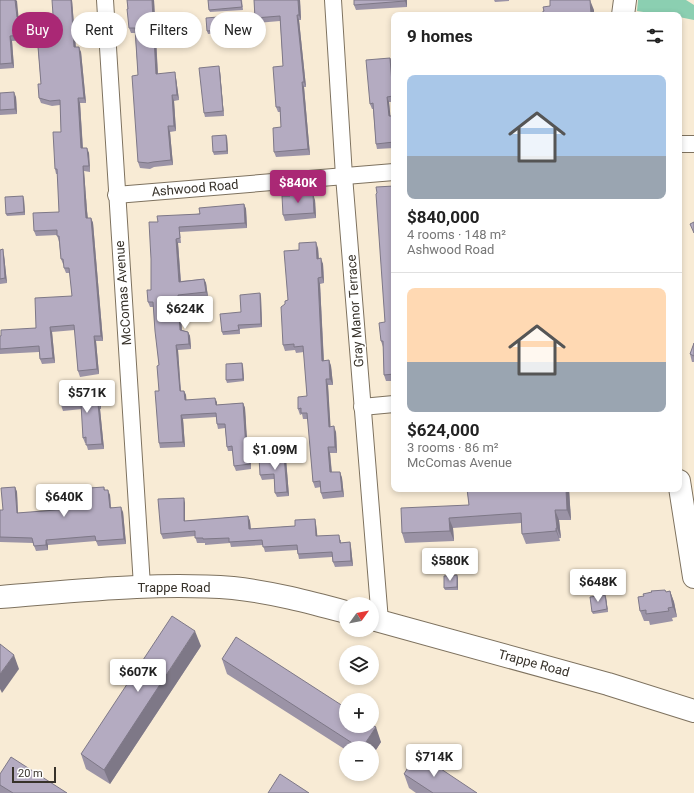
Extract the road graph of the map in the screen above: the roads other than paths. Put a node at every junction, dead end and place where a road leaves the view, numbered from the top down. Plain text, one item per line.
1 (105, 0) edge
2 (333, 0) edge
3 (625, 0) edge
4 (623, 12) edge
5 (682, 144) edge
6 (694, 144) edge
7 (391, 172) edge
8 (344, 176) junction
9 (116, 195) junction
10 (391, 404) edge
11 (362, 407) junction
12 (681, 492) edge
13 (694, 576) edge
14 (142, 586) junction
15 (0, 597) edge
16 (374, 597) edge
17 (339, 610) edge
18 (379, 621) edge
19 (694, 711) edge

1 - 9 street, McComas Avenue
2 - 8 street, Gray Manor Terrace
3 - 4 street
5 - 6 street
7 - 8 street, Ashwood Road
8 - 9 street, Ashwood Road
8 - 11 street, Gray Manor Terrace
9 - 14 street, McComas Avenue
10 - 11 street
11 - 16 street, Gray Manor Terrace
12 - 13 street
14 - 15 street, Trappe Road
14 - 17 street, Trappe Road
18 - 19 street, Trappe Road

